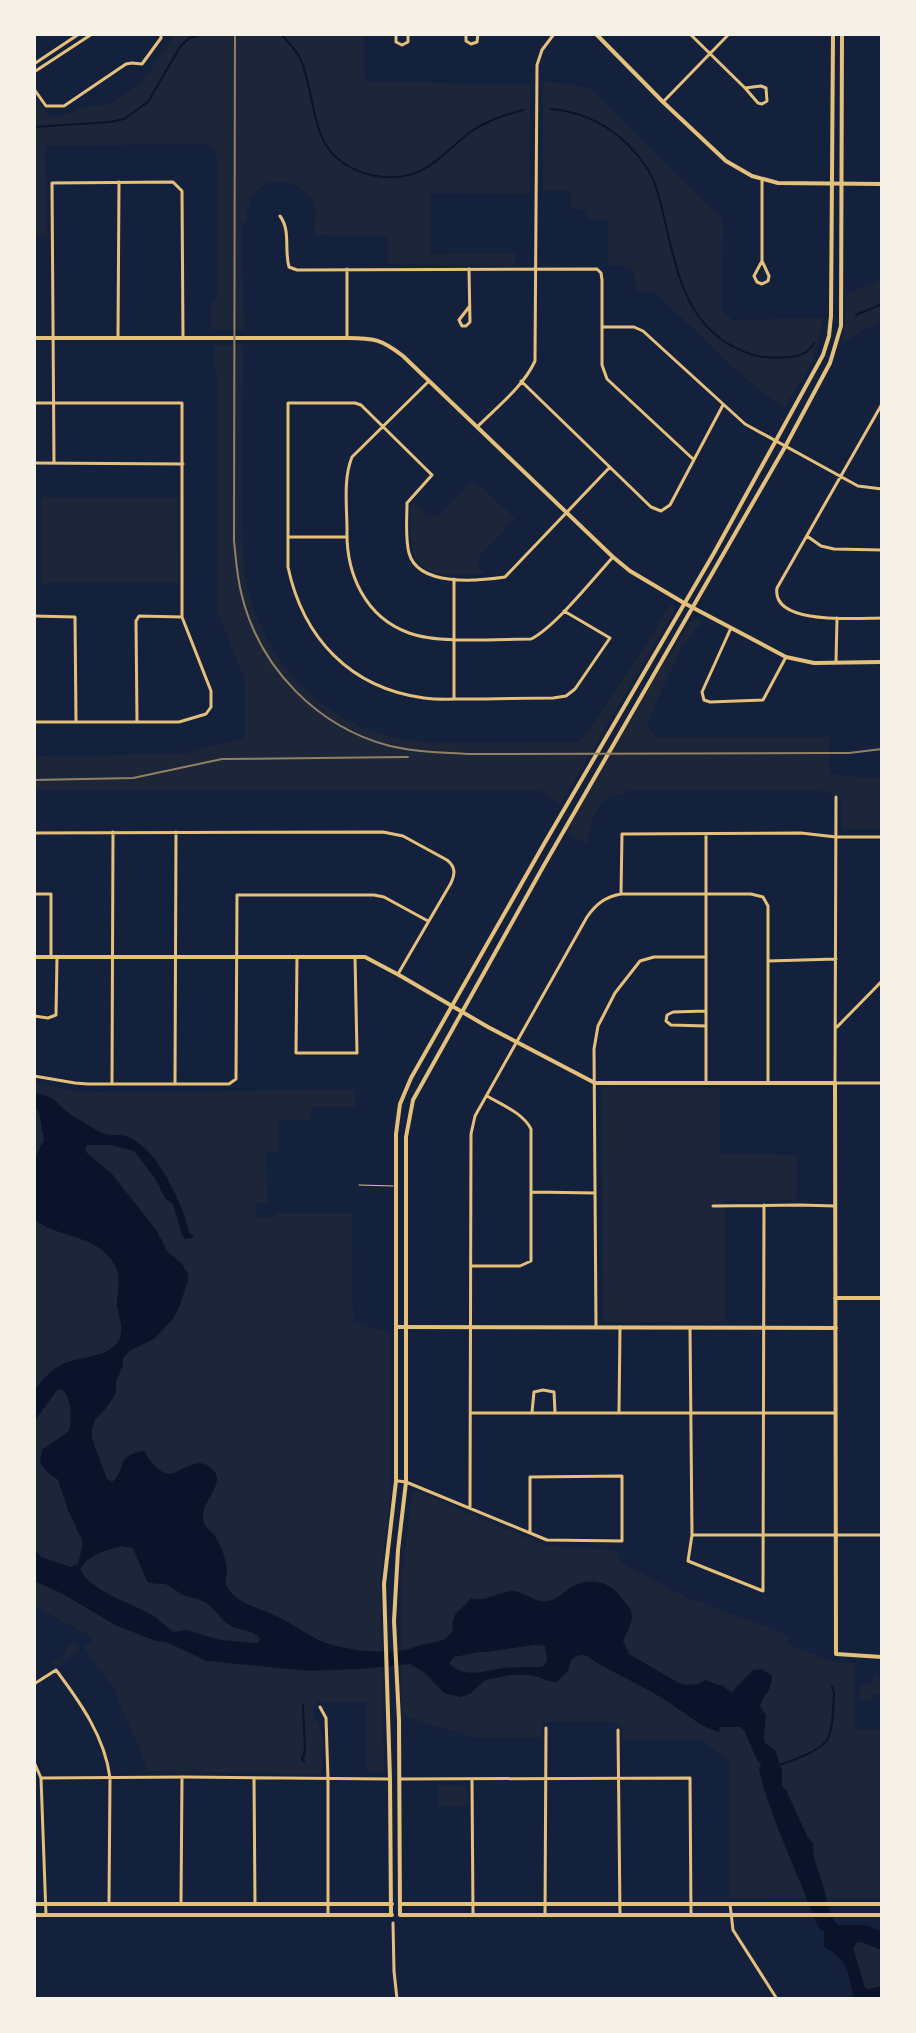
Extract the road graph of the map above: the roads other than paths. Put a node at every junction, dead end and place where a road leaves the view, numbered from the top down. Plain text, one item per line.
1 (79, 34) edge
2 (92, 34) edge
3 (161, 34) edge
4 (396, 34) edge
5 (408, 34) edge
6 (466, 34) edge
7 (478, 34) edge
8 (554, 34) edge
9 (596, 34) edge
10 (690, 34) edge
11 (729, 34) edge
12 (833, 34) edge
13 (842, 34) edge
14 (710, 53) junction
15 (34, 64) edge
16 (34, 72) edge
17 (745, 88) junction
18 (34, 89) edge
19 (663, 102) junction
20 (762, 180) junction
21 (119, 182) junction
22 (832, 184) junction
23 (842, 184) junction
24 (882, 184) edge
25 (280, 216) dead end
26 (762, 261) junction
27 (347, 269) junction
28 (469, 269) junction
29 (536, 269) junction
30 (469, 307) dead end
31 (602, 327) junction
32 (118, 337) junction
33 (34, 338) edge
34 (53, 338) junction
35 (183, 338) junction
36 (347, 338) junction
37 (521, 381) junction
38 (428, 382) junction
39 (34, 403) edge
40 (53, 403) junction
41 (882, 404) edge
42 (723, 405) junction
43 (875, 416) junction
44 (882, 420) edge
45 (384, 426) junction
46 (477, 427) junction
47 (776, 442) junction
48 (785, 447) junction
49 (693, 459) junction
50 (34, 463) edge
51 (54, 463) junction
52 (183, 464) junction
53 (610, 467) junction
54 (841, 478) junction
55 (882, 489) edge
56 (566, 514) junction
57 (807, 536) junction
58 (288, 537) junction
59 (347, 537) junction
60 (882, 550) edge
61 (613, 557) junction
62 (454, 579) junction
63 (684, 603) junction
64 (692, 607) junction
65 (564, 611) junction
66 (34, 616) edge
67 (182, 617) junction
68 (837, 618) junction
69 (882, 618) edge
70 (731, 628) junction
71 (455, 639) junction
72 (786, 657) junction
73 (882, 662) edge
74 (836, 663) junction
75 (454, 699) junction
76 (76, 721) junction
77 (34, 722) edge
78 (137, 722) junction
79 (836, 797) dead end
80 (113, 832) junction
81 (176, 832) junction
82 (34, 833) edge
83 (706, 833) junction
84 (836, 837) junction
85 (882, 837) edge
86 (34, 894) edge
87 (621, 894) junction
88 (706, 894) junction
89 (428, 921) junction
90 (237, 956) junction
91 (34, 957) edge
92 (54, 957) junction
93 (112, 957) junction
94 (175, 957) junction
95 (297, 957) junction
96 (355, 957) junction
97 (706, 957) junction
98 (836, 959) junction
99 (768, 961) junction
100 (398, 974) junction
101 (882, 981) edge
102 (452, 1006) junction
103 (461, 1011) junction
104 (706, 1011) junction
105 (34, 1016) edge
106 (706, 1026) junction
107 (836, 1028) junction
108 (517, 1042) junction
109 (34, 1076) edge
110 (706, 1082) junction
111 (768, 1082) junction
112 (112, 1083) junction
113 (595, 1083) junction
114 (835, 1083) junction
115 (882, 1083) edge
116 (175, 1084) junction
117 (487, 1096) junction
118 (359, 1185) dead end
119 (396, 1186) junction
120 (532, 1192) junction
121 (595, 1193) junction
122 (764, 1205) junction
123 (713, 1206) dead end
124 (835, 1206) junction
125 (471, 1266) junction
126 (835, 1298) junction
127 (882, 1298) edge
128 (396, 1327) junction
129 (406, 1327) junction
130 (596, 1327) junction
131 (620, 1327) junction
132 (471, 1328) junction
133 (690, 1328) junction
134 (764, 1328) junction
135 (836, 1328) junction
136 (531, 1412) junction
137 (555, 1412) junction
138 (472, 1413) junction
139 (619, 1413) junction
140 (691, 1413) junction
141 (763, 1413) junction
142 (835, 1413) junction
143 (396, 1481) junction
144 (406, 1482) junction
145 (470, 1508) junction
146 (530, 1533) junction
147 (692, 1535) junction
148 (763, 1535) junction
149 (835, 1535) junction
150 (882, 1535) edge
151 (882, 1657) edge
152 (34, 1684) edge
153 (320, 1707) dead end
154 (546, 1728) dead end
155 (618, 1730) dead end
156 (34, 1762) edge
157 (399, 1765) junction
158 (182, 1777) junction
159 (41, 1778) junction
160 (110, 1778) junction
161 (254, 1778) junction
162 (328, 1779) junction
163 (390, 1779) junction
164 (400, 1779) junction
165 (546, 1779) junction
166 (619, 1779) junction
167 (472, 1780) junction
168 (400, 1793) junction
169 (34, 1838) edge
170 (44, 1838) junction
171 (34, 1904) edge
172 (46, 1904) junction
173 (109, 1904) junction
174 (181, 1904) junction
175 (255, 1904) junction
176 (328, 1904) junction
177 (391, 1904) junction
178 (400, 1904) junction
179 (545, 1904) junction
180 (620, 1904) junction
181 (691, 1904) junction
182 (730, 1904) junction
183 (882, 1904) edge
184 (473, 1905) junction
185 (473, 1914) junction
186 (620, 1914) junction
187 (34, 1915) edge
188 (46, 1915) junction
189 (328, 1915) junction
190 (391, 1915) junction
191 (400, 1915) junction
192 (545, 1915) junction
193 (691, 1915) junction
194 (730, 1915) junction
195 (882, 1915) edge
196 (393, 1923) joint
197 (397, 1999) edge
198 (777, 1999) edge

1 - 15 street
2 - 16 street
3 - 18 street
4 - 5 street
6 - 7 street
8 - 29 street
9 - 19 main road
10 - 14 street
11 - 14 street
12 - 22 main road
13 - 23 main road
14 - 17 street
14 - 19 street
17 - 17 street
19 - 20 main road
20 - 22 main road
20 - 26 street
21 - 32 street
21 - 34 street
21 - 35 street
22 - 23 main road
22 - 47 main road
23 - 24 main road
23 - 48 main road
25 - 27 street
26 - 26 street
27 - 28 street
27 - 36 street
28 - 29 street
28 - 30 street
29 - 31 street
29 - 37 street
31 - 42 street
31 - 49 street
32 - 34 main road
32 - 35 main road
33 - 34 main road
34 - 40 street
35 - 36 main road
36 - 38 main road
37 - 46 street
37 - 53 street
38 - 45 street
38 - 46 main road
39 - 40 street
40 - 51 street
40 - 52 street
41 - 43 street
42 - 47 street
42 - 49 street
43 - 44 street
43 - 54 street
45 - 58 street
45 - 59 street
45 - 62 street
46 - 56 main road
47 - 48 street
47 - 63 main road
48 - 54 street
48 - 64 main road
49 - 53 street
50 - 51 street
51 - 52 street
52 - 67 street
53 - 56 street
54 - 55 street
54 - 57 street
56 - 61 main road
56 - 62 street
57 - 60 street
57 - 68 street
58 - 59 street
58 - 75 street
59 - 71 street
61 - 63 main road
61 - 65 street
62 - 71 street
63 - 64 main road
63 - 102 main road
64 - 70 main road
64 - 103 main road
65 - 71 street
65 - 75 street
66 - 76 street
67 - 78 street
67 - 78 street
68 - 69 street
68 - 74 street
70 - 72 main road
70 - 72 street
71 - 75 street
72 - 74 main road
73 - 74 main road
76 - 77 street
76 - 78 street
79 - 84 street
80 - 81 street
80 - 82 street
80 - 93 street
81 - 89 street
81 - 94 street
83 - 84 street
83 - 87 street
83 - 88 street
84 - 85 street
84 - 98 street
86 - 92 street
87 - 88 street
87 - 108 street
88 - 97 street
88 - 99 street
89 - 90 street
89 - 100 street
90 - 94 main road
90 - 95 main road
90 - 116 street
91 - 92 main road
92 - 93 main road
92 - 105 street
93 - 94 main road
93 - 112 street
94 - 116 street
95 - 96 main road
95 - 96 street
96 - 100 main road
97 - 104 street
97 - 113 street
98 - 99 street
98 - 107 street
99 - 111 street
100 - 102 main road
101 - 107 street
102 - 103 main road
102 - 119 main road
103 - 108 main road
103 - 129 main road
104 - 106 street
104 - 106 street
106 - 110 street
107 - 114 street
108 - 113 main road
108 - 117 street
109 - 112 street
110 - 111 main road
110 - 113 main road
111 - 114 main road
112 - 116 street
113 - 121 street
114 - 115 street
114 - 124 main road
117 - 120 street
117 - 125 street
118 - 119 lane
119 - 128 main road
120 - 121 street
120 - 125 street
121 - 130 street
122 - 123 street
122 - 124 street
122 - 134 street
124 - 126 main road
125 - 132 street
126 - 127 main road
126 - 135 main road
128 - 129 main road
128 - 143 main road
129 - 132 main road
129 - 144 main road
130 - 131 main road
130 - 132 main road
131 - 133 main road
131 - 139 street
132 - 138 street
133 - 134 main road
133 - 140 street
134 - 135 main road
134 - 141 street
135 - 142 main road
136 - 137 street
136 - 137 street
136 - 138 street
137 - 139 street
138 - 145 street
139 - 140 street
140 - 141 street
140 - 147 street
141 - 142 street
141 - 148 street
142 - 149 main road
143 - 144 street
143 - 163 main road
144 - 145 street
144 - 157 main road
145 - 146 street
146 - 146 street
147 - 148 street
147 - 148 street
148 - 149 street
149 - 150 street
149 - 151 main road
152 - 160 street
153 - 162 street
154 - 165 street
155 - 166 street
156 - 159 street
157 - 163 main road
157 - 164 main road
158 - 160 street
158 - 161 street
158 - 174 street
159 - 160 street
159 - 170 street
160 - 173 street
161 - 162 street
161 - 175 street
162 - 163 street
162 - 176 street
163 - 168 main road
163 - 177 main road
164 - 167 street
164 - 168 main road
165 - 166 street
165 - 167 street
165 - 179 street
166 - 180 street
166 - 181 street
167 - 184 street
168 - 178 main road
169 - 170 street
170 - 172 street
171 - 172 main road
172 - 173 main road
172 - 188 street
173 - 174 main road
174 - 175 main road
175 - 176 main road
176 - 177 main road
176 - 189 street
177 - 178 main road
177 - 190 main road
178 - 184 main road
178 - 191 main road
179 - 180 main road
179 - 184 main road
179 - 192 street
180 - 181 main road
180 - 186 street
181 - 182 main road
181 - 193 street
182 - 183 main road
182 - 194 street
184 - 185 street
185 - 191 main road
185 - 192 main road
186 - 192 main road
186 - 193 main road
187 - 188 main road
188 - 189 main road
189 - 190 main road
190 - 191 main road
190 - 196 lane
193 - 194 main road
194 - 195 main road
194 - 198 street
196 - 197 street

